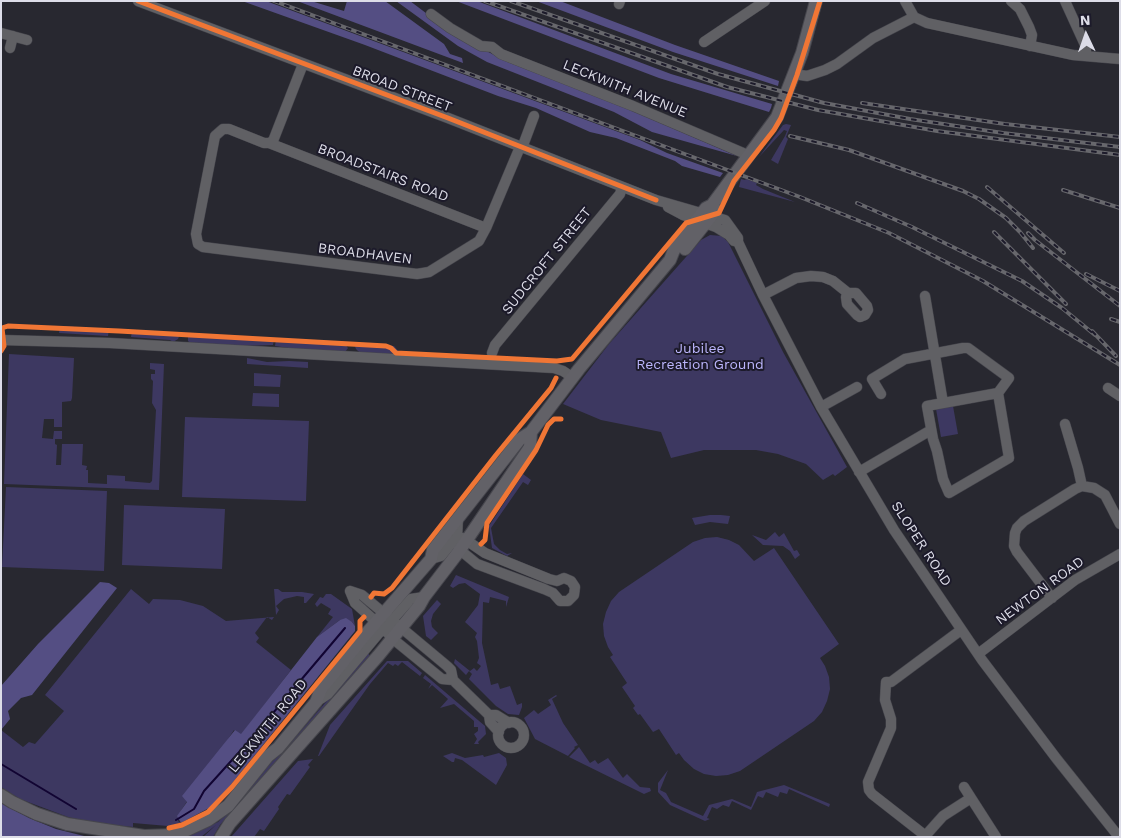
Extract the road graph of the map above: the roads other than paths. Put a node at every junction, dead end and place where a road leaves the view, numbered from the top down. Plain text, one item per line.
1 (138, 1) edge
2 (765, 1) edge
3 (816, 1) edge
4 (905, 1) edge
5 (1011, 1) edge
6 (1065, 1) edge
7 (431, 14) dead end
8 (914, 17) junction
9 (1, 33) edge
10 (14, 36) junction
11 (27, 40) dead end
12 (704, 42) dead end
13 (1030, 46) junction
14 (10, 48) dead end
15 (1086, 56) junction
16 (1120, 59) edge
17 (303, 64) junction
18 (794, 74) junction
19 (534, 116) dead end
20 (269, 143) junction
21 (521, 147) junction
22 (748, 155) junction
23 (622, 186) junction
24 (706, 215) junction
25 (486, 228) junction
26 (198, 244) joint
27 (848, 293) dead end
28 (763, 294) junction
29 (926, 296) dead end
30 (1, 340) edge
31 (492, 352) dead end
32 (936, 353) junction
33 (572, 377) junction
34 (872, 379) junction
35 (1108, 388) dead end
36 (998, 393) junction
37 (881, 394) dead end
38 (1120, 396) edge
39 (943, 403) junction
40 (821, 407) junction
41 (1065, 424) dead end
42 (931, 430) junction
43 (531, 432) junction
44 (859, 472) junction
45 (1082, 486) junction
46 (458, 518) junction
47 (1120, 524) edge
48 (461, 543) junction
49 (1120, 554) edge
50 (431, 559) junction
51 (557, 581) junction
52 (553, 593) junction
53 (1052, 598) junction
54 (387, 621) junction
55 (961, 630) junction
56 (393, 639) junction
57 (978, 654) junction
58 (453, 680) junction
59 (489, 714) junction
60 (509, 723) junction
61 (498, 732) junction
62 (964, 787) dead end
63 (1, 795) edge
64 (971, 798) junction
65 (145, 836) edge
66 (174, 836) edge
67 (926, 836) edge
68 (221, 837) edge
69 (996, 837) edge
70 (1119, 837) edge

1 - 17 street, BROAD STREET
2 - 12 street
3 - 18 main road, LECKWITH ROAD
4 - 8 street
5 - 13 street
6 - 15 street
7 - 22 street, LECKWITH AVENUE
8 - 13 street
8 - 18 street
9 - 10 street
10 - 11 street
10 - 14 street
13 - 15 street
15 - 16 street
17 - 20 street
17 - 21 street, BROAD STREET
18 - 22 main road, LECKWITH ROAD
19 - 21 street, BROADHAVEN
20 - 25 street, BROADSTAIRS ROAD
20 - 26 street, BROADSTAIRS ROAD
21 - 23 street, BROAD STREET
21 - 25 street, BROADHAVEN
22 - 24 main road, LECKWITH ROAD
23 - 24 street, BROAD STREET
23 - 31 street, SUDCROFT STREET
24 - 28 street, SLOPER ROAD
24 - 33 main road, LECKWITH ROAD
25 - 26 street, BROADHAVEN
27 - 28 street
28 - 40 street, SLOPER ROAD
29 - 32 street
30 - 33 street
32 - 34 street
32 - 36 street
32 - 39 street
33 - 43 main road, LECKWITH ROAD
34 - 37 street
34 - 40 street
35 - 38 street
36 - 39 street
36 - 42 street
39 - 42 street
40 - 44 street, SLOPER ROAD
41 - 45 street
42 - 44 street
43 - 46 main road, LECKWITH ROAD
43 - 48 main road, LECKWITH ROAD
44 - 55 street, SLOPER ROAD
45 - 47 street
45 - 53 street
46 - 48 street
46 - 50 main road, LECKWITH ROAD
48 - 50 street
48 - 51 street
48 - 52 street
48 - 54 main road, LECKWITH ROAD
49 - 53 street, NEWTON ROAD
50 - 54 main road, LECKWITH ROAD
51 - 52 street
51 - 52 street
53 - 57 street, NEWTON ROAD
54 - 56 main road, LECKWITH ROAD
54 - 58 street
54 - 66 main road, LECKWITH ROAD
55 - 57 street, SLOPER ROAD
55 - 67 street
56 - 58 street
56 - 68 main road, LECKWITH ROAD
57 - 70 street, SLOPER ROAD
58 - 59 street
59 - 60 street
59 - 61 street
60 - 61 street
60 - 61 street
62 - 64 street
63 - 65 main road
64 - 67 street
64 - 69 street
65 - 66 main road

